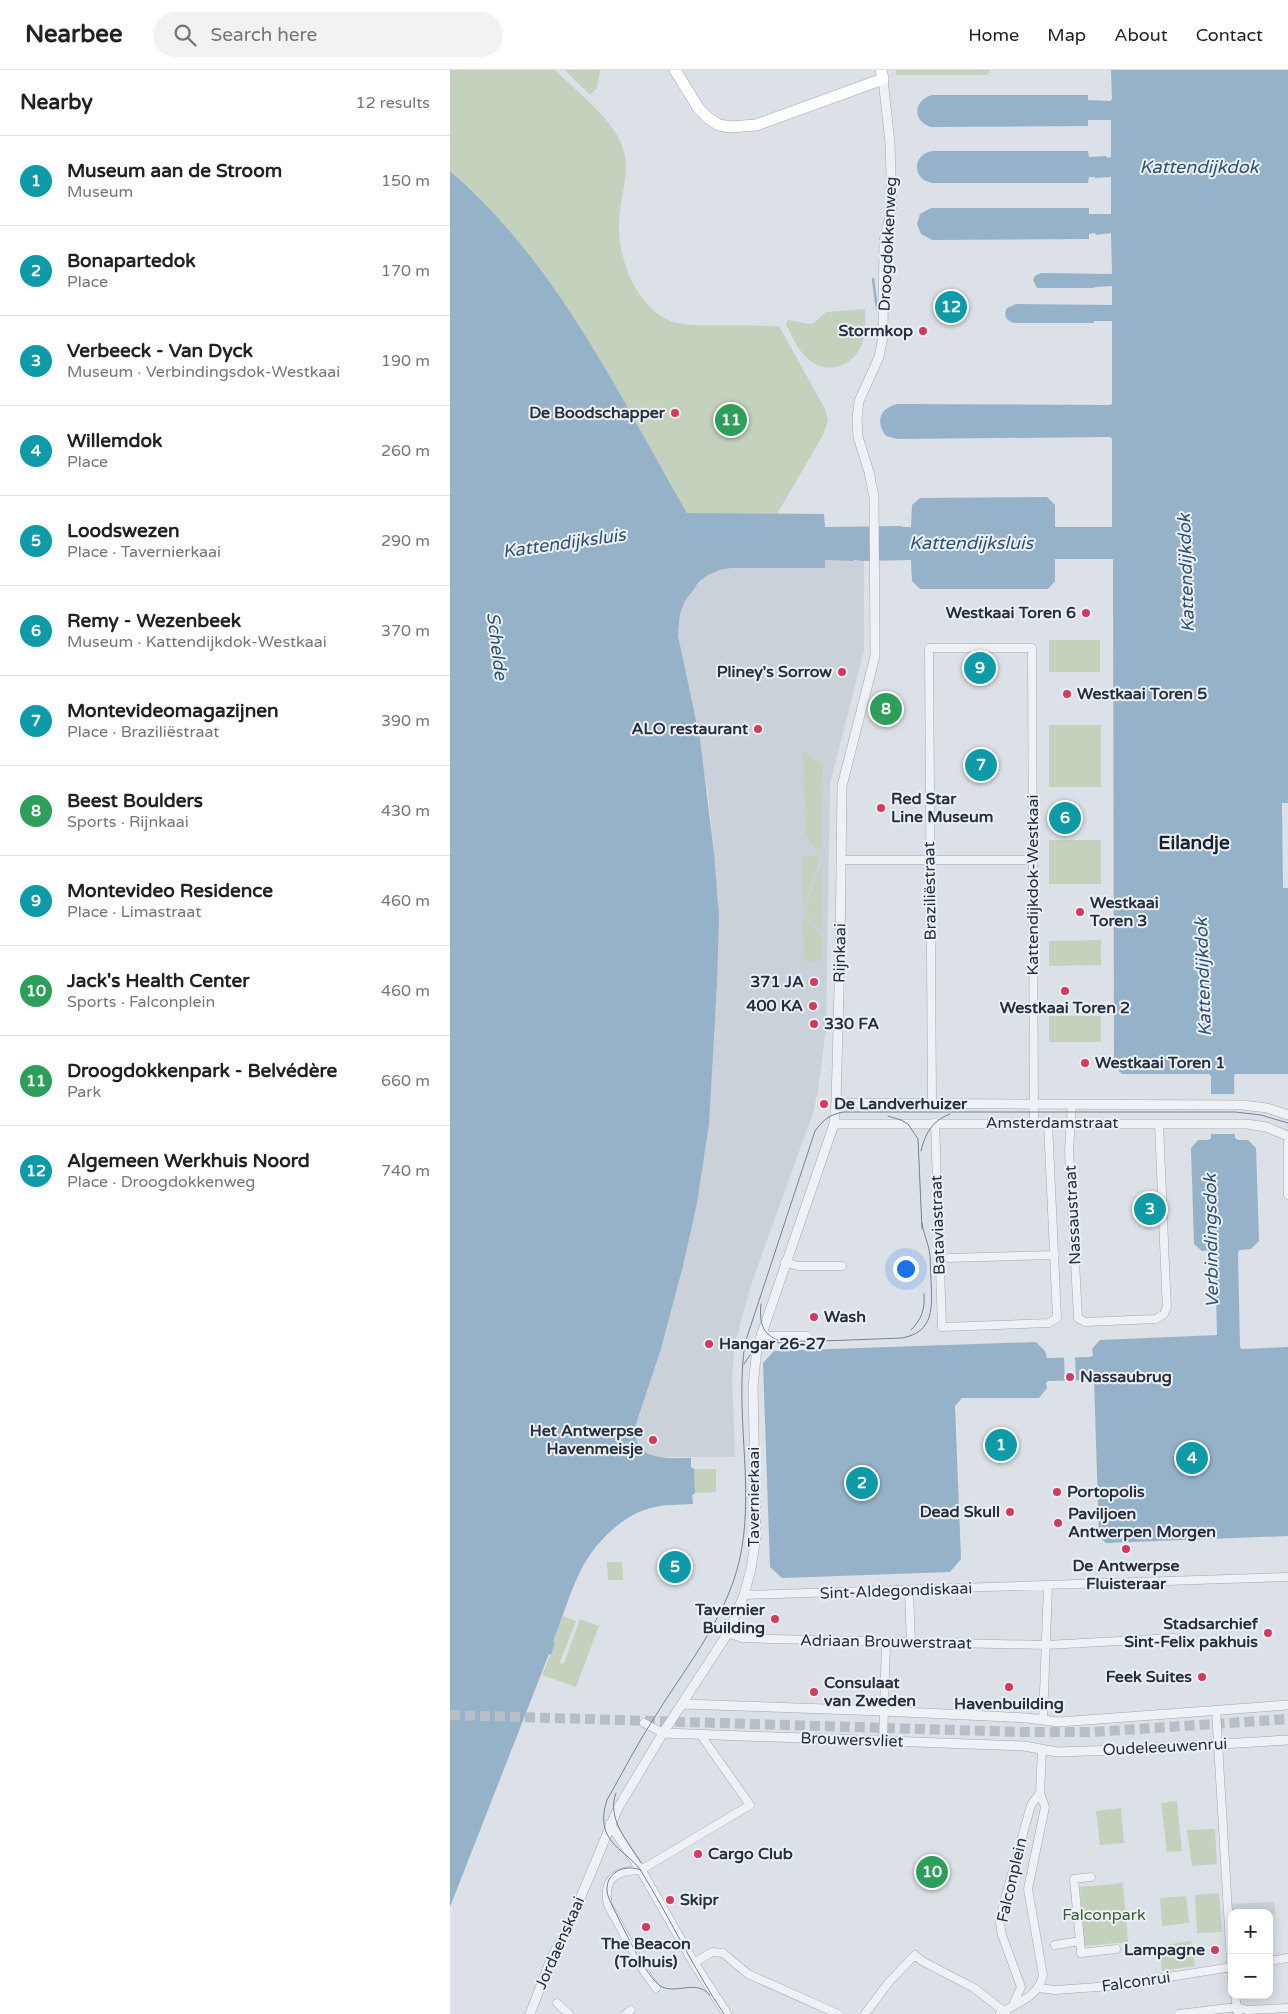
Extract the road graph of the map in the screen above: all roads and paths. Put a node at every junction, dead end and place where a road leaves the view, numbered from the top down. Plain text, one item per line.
1 (674, 70) edge
2 (882, 74) edge
3 (874, 524) joint
4 (929, 648) joint
5 (842, 860) junction
6 (1034, 860) junction
7 (930, 861) junction
8 (836, 1103) junction
9 (932, 1104) junction
10 (1034, 1104) junction
11 (1072, 1104) junction
12 (1288, 1115) edge
13 (935, 1123) junction
14 (1034, 1123) junction
15 (1048, 1123) junction
16 (1071, 1123) junction
17 (834, 1124) junction
18 (1160, 1124) junction
19 (1288, 1136) edge
20 (1288, 1142) edge
21 (1288, 1194) edge
22 (1055, 1254) junction
23 (949, 1258) dead end
24 (785, 1262) junction
25 (842, 1266) dead end
26 (1049, 1323) joint
27 (761, 1333) junction
28 (807, 1336) dead end
29 (1288, 1576) edge
30 (1048, 1586) junction
31 (909, 1591) junction
32 (744, 1595) junction
33 (728, 1633) junction
34 (1174, 1638) dead end
35 (886, 1643) junction
36 (911, 1643) junction
37 (1046, 1645) junction
38 (683, 1704) junction
39 (1288, 1705) edge
40 (1216, 1710) junction
41 (883, 1711) junction
42 (1042, 1720) junction
43 (644, 1723) dead end
44 (663, 1733) junction
45 (700, 1734) junction
46 (1288, 1740) edge
47 (883, 1741) junction
48 (1219, 1744) junction
49 (1042, 1749) junction
50 (1040, 1793) junction
51 (610, 1824) junction
52 (642, 1870) junction
53 (1091, 1877) dead end
54 (1080, 1942) junction
55 (1047, 1946) junction
56 (1116, 1949) dead end
57 (1230, 1954) edge
58 (1288, 1958) edge
59 (1273, 1960) edge
60 (694, 1963) junction
61 (1228, 1968) edge
62 (656, 1988) dead end
63 (1039, 1988) junction
64 (558, 2003) dead end
65 (1012, 2005) junction
66 (1288, 2008) edge
67 (1237, 2011) edge
68 (1004, 2013) edge
69 (530, 2014) edge
70 (569, 2014) edge
71 (727, 2014) edge
72 (838, 2014) edge
73 (865, 2014) edge
74 (1179, 2014) edge

1 - 2 main road
2 - 3 street, Droogdokkenweg
3 - 5 street, Rijnkaai
4 - 6 street, Kattendijkdok-Westkaai
4 - 7 street, Braziliëstraat
5 - 7 street
5 - 8 street, Rijnkaai
6 - 7 street
6 - 10 street, Kattendijkdok-Westkaai
7 - 9 street, Braziliëstraat
8 - 9 street, Amsterdamstraat
8 - 17 street, Rijnkaai
9 - 10 street, Amsterdamstraat
10 - 11 street, Amsterdamstraat
10 - 14 street, Kattendijkdok-Westkaai
11 - 12 street, Amsterdamstraat
11 - 16 street, Nassaustraat
13 - 14 street, Amsterdamstraat
13 - 17 street, Amsterdamstraat
13 - 26 street, Bataviastraat
14 - 15 street, Amsterdamstraat
15 - 16 street, Amsterdamstraat
15 - 22 street, Nassaustraat
16 - 18 street, Amsterdamstraat
16 - 18 street, Nassaustraat
17 - 24 street, Rijnkaai
18 - 19 street, Amsterdamstraat
20 - 21 street
22 - 23 street, Nassaustraat
22 - 26 street, Nassaustraat
24 - 25 street
24 - 27 street, Rijnkaai
27 - 28 street
27 - 32 street, Tavernierkaai
29 - 30 street, Sint-Aldegondiskaai
30 - 31 street, Sint-Aldegondiskaai
30 - 37 street
31 - 32 street, Sint-Aldegondiskaai
31 - 36 street
32 - 33 street, Tavernierkaai
33 - 35 street, Adriaan Brouwerstraat
33 - 38 street, Tavernierkaai
34 - 37 street, Adriaan Brouwerstraat
35 - 36 street, Adriaan Brouwerstraat
35 - 41 street
36 - 37 street, Adriaan Brouwerstraat
37 - 42 street
38 - 41 street, Brouwersvliet
38 - 44 street, Tavernierkaai
39 - 40 street, Oudeleeuwenrui
40 - 42 street, Oudeleeuwenrui
40 - 48 street
41 - 42 street, Brouwersvliet
41 - 47 street
43 - 44 street
44 - 45 street, Brouwersvliet
44 - 51 street, Tavernierkaai
45 - 47 street, Brouwersvliet
45 - 52 street
46 - 48 street, Oudeleeuwenrui
47 - 49 street, Brouwersvliet
48 - 49 street, Oudeleeuwenrui
48 - 57 street
49 - 50 street, Falconplein
50 - 55 street, Falconplein
50 - 65 street, Falconplein
51 - 52 street
51 - 69 street, Jordaenskaai
52 - 60 street
52 - 62 street
53 - 54 street
54 - 55 street
54 - 56 street
55 - 63 street, Falconplein
58 - 59 street
60 - 71 street
60 - 72 street
61 - 63 street, Falconrui
63 - 65 street
64 - 70 street
65 - 68 street
66 - 67 street
67 - 74 street
68 - 73 street

